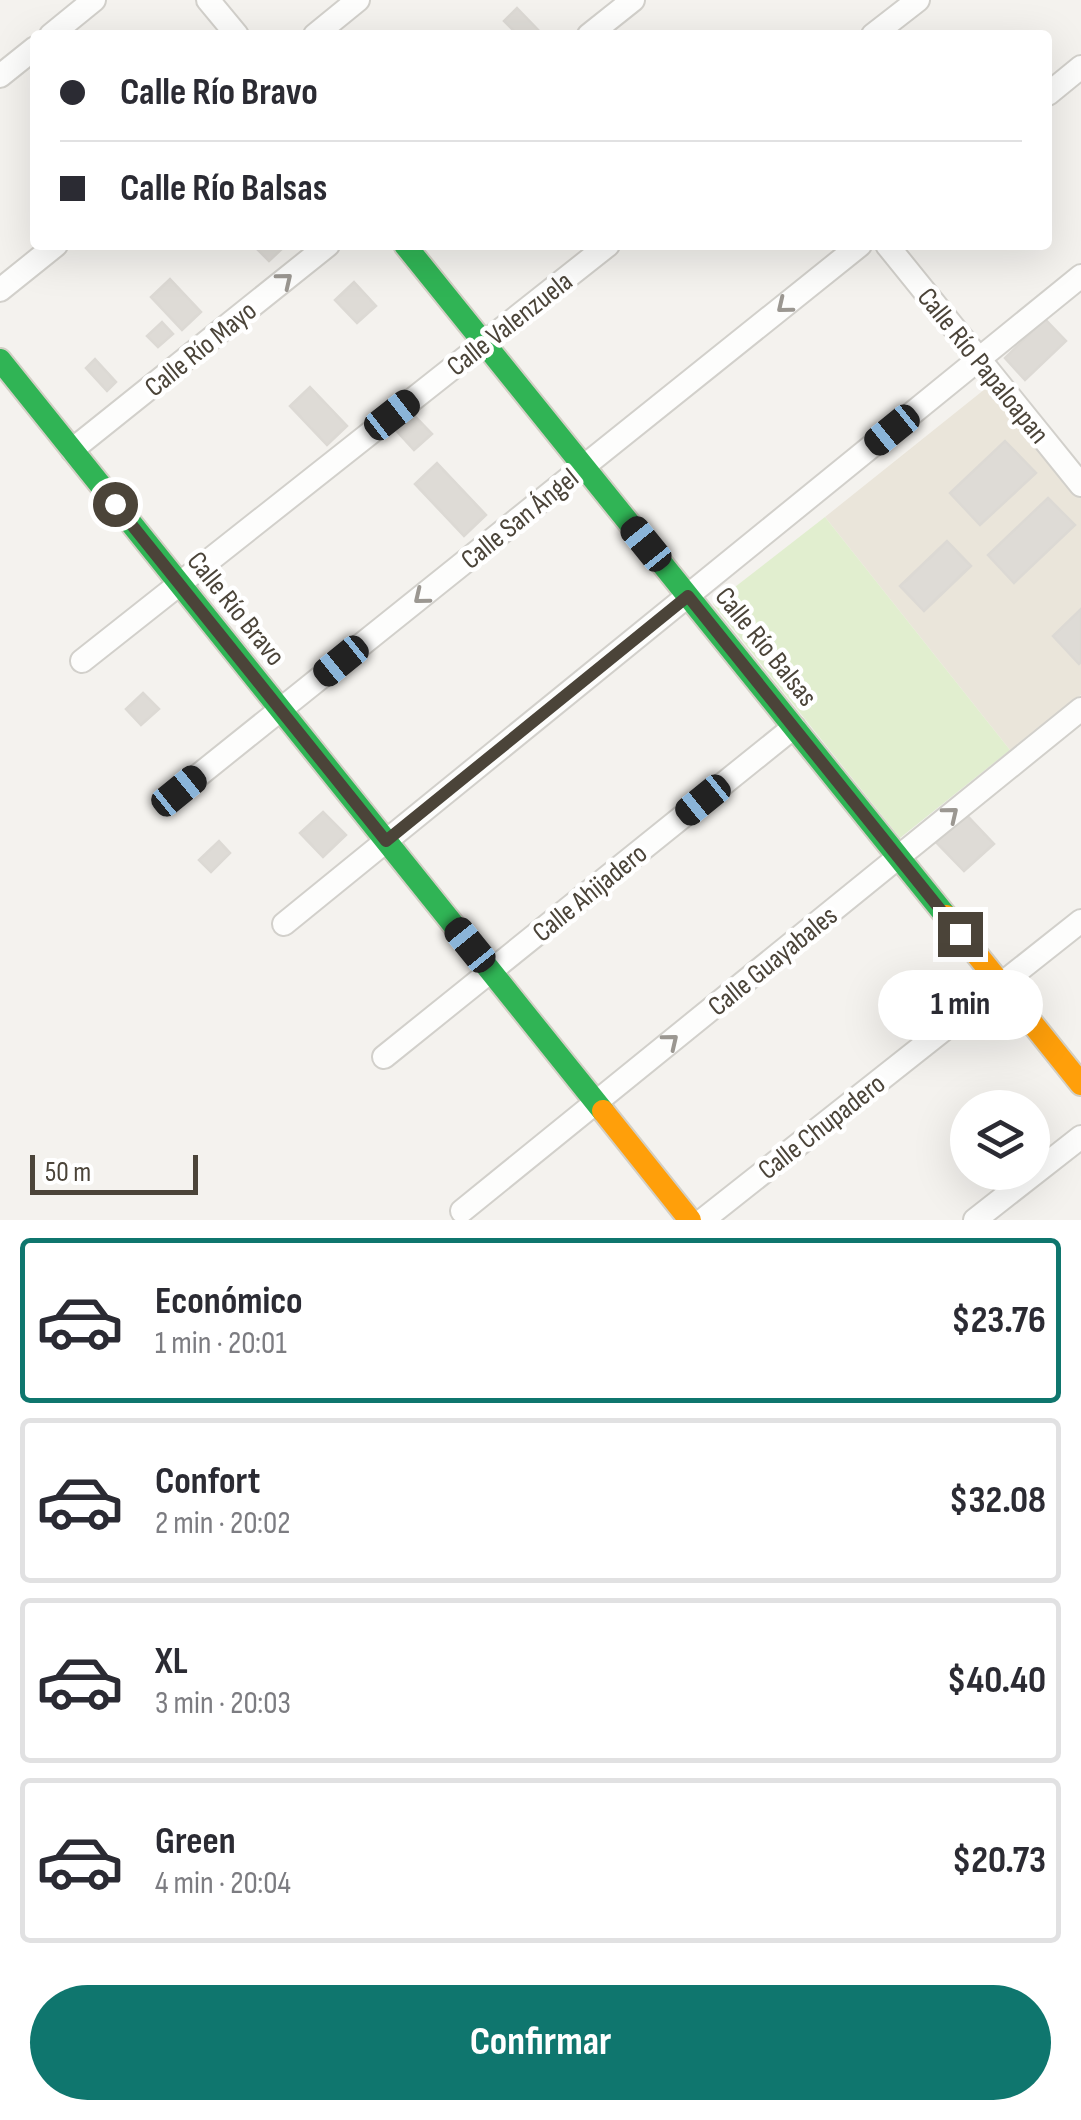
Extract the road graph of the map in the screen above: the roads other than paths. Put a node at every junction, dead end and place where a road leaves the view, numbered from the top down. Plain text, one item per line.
1 (94, 0) edge
2 (208, 0) edge
3 (358, 0) edge
4 (633, 0) edge
5 (918, 0) edge
6 (57, 30) edge
7 (232, 30) edge
8 (321, 30) edge
9 (596, 30) edge
10 (880, 30) edge
11 (30, 52) edge
12 (1081, 68) edge
13 (0, 76) edge
14 (1052, 91) edge
15 (50, 250) edge
16 (322, 250) edge
17 (410, 250) edge
18 (602, 250) edge
19 (854, 250) edge
20 (892, 250) edge
21 (1081, 276) edge
22 (0, 290) edge
23 (484, 343) junction
24 (979, 359) junction
25 (0, 360) edge
26 (72, 450) junction
27 (584, 466) junction
28 (1081, 486) edge
29 (179, 584) junction
30 (688, 596) junction
31 (82, 661) dead end
32 (1081, 708) edge
33 (280, 710) junction
34 (794, 727) junction
35 (179, 791) dead end
36 (386, 841) junction
37 (898, 857) junction
38 (1081, 921) edge
39 (284, 924) dead end
40 (490, 971) junction
41 (1001, 985) junction
42 (384, 1057) dead end
43 (1081, 1084) edge
44 (596, 1103) junction
45 (1081, 1136) edge
46 (462, 1211) dead end
47 (690, 1220) edge
48 (703, 1220) edge
49 (975, 1220) edge

1 - 6 street
2 - 7 street
3 - 8 street
4 - 9 street
5 - 10 street
11 - 13 street
12 - 14 street
15 - 22 street
26 -> 16 street, Calle Río Mayo
17 - 23 street, Calle Río Balsas
18 - 23 street, Calle Valenzuela
19 -> 27 street, Calle San Ángel
20 - 24 street, Calle Río Papaloapan
21 - 24 street
23 - 27 street, Calle Río Balsas
23 - 29 street, Calle Valenzuela
24 - 28 street, Calle Río Papaloapan
24 - 30 street
25 - 26 street, Calle Río Bravo
26 - 29 street, Calle Río Bravo
27 - 30 street, Calle Río Balsas
27 -> 33 street, Calle San Ángel
29 - 31 street, Calle Valenzuela
29 - 33 street, Calle Río Bravo
30 - 34 street, Calle Río Balsas
30 - 36 street
37 -> 32 street, Calle Guayabales
33 - 35 street, Calle San Ángel
33 - 36 street, Calle Río Bravo
34 - 37 street, Calle Río Balsas
34 - 40 street, Calle Ahijadero
36 - 39 street
36 - 40 street, Calle Río Bravo
37 - 41 street, Calle Río Balsas
44 -> 37 street, Calle Guayabales
38 - 41 street, Calle Chupadero
40 - 42 street, Calle Ahijadero
40 - 44 street, Calle Río Bravo
41 - 43 street, Calle Río Balsas
41 - 48 street, Calle Chupadero
44 - 46 street, Calle Guayabales
44 - 47 street, Calle Río Bravo
45 - 49 street

